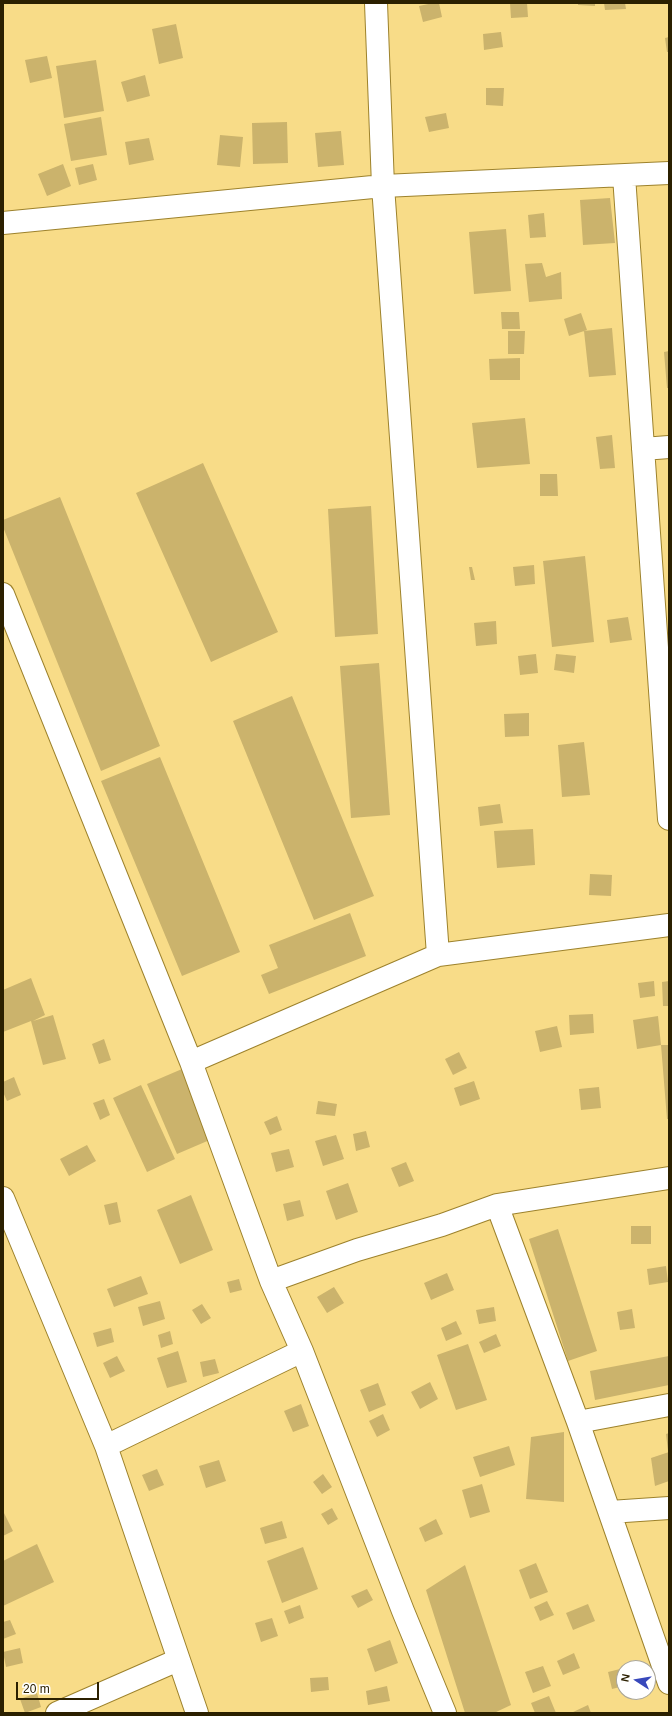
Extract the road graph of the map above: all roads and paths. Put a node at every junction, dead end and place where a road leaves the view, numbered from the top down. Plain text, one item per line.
1 (376, 3) edge
2 (669, 173) edge
3 (624, 176) junction
4 (383, 186) junction
5 (3, 223) edge
6 (669, 447) edge
7 (643, 449) junction
8 (3, 594) edge
9 (669, 819) edge
10 (669, 926) edge
11 (438, 955) junction
12 (191, 1062) junction
13 (669, 1178) edge
14 (3, 1198) edge
15 (497, 1205) junction
16 (271, 1281) junction
17 (302, 1351) junction
18 (669, 1406) edge
19 (578, 1422) junction
20 (106, 1446) junction
21 (669, 1508) edge
22 (610, 1512) junction
23 (178, 1660) junction
24 (669, 1683) edge
25 (57, 1713) edge
26 (197, 1713) edge
27 (445, 1713) edge

1 - 4 street
2 - 3 street
3 - 4 street
3 - 7 street
4 - 5 street
4 - 11 street
6 - 7 street
7 - 9 street
8 - 12 street
10 - 11 street
11 - 12 street
12 - 16 street
13 - 15 street
14 - 20 street
15 - 16 street
15 - 19 street
16 - 17 street
17 - 20 street
17 - 27 street
18 - 19 street
19 - 22 street
20 - 23 street
21 - 22 street
22 - 24 street
23 - 25 street
23 - 26 street

